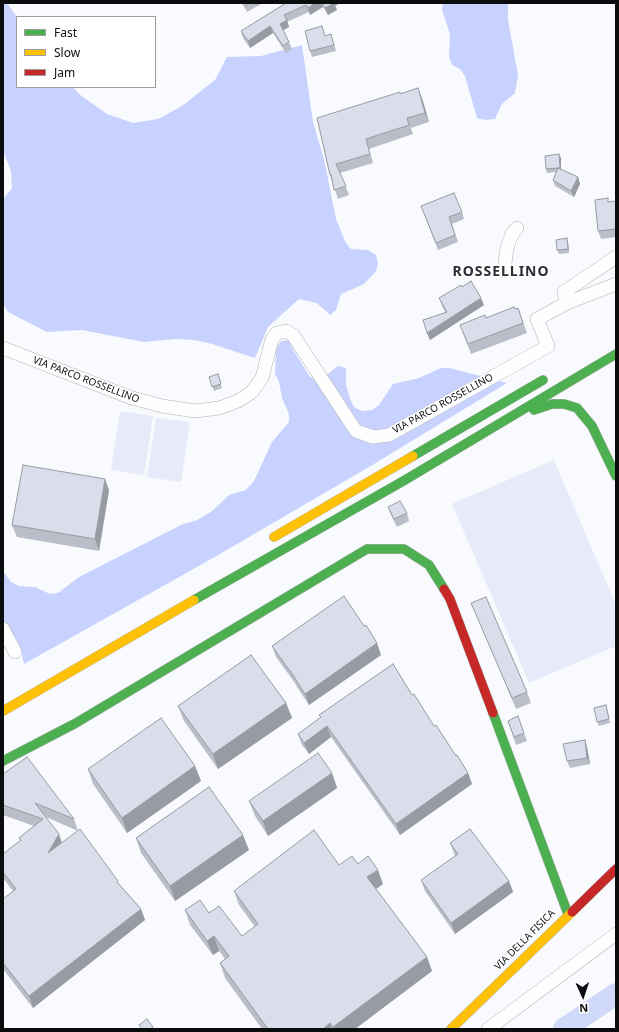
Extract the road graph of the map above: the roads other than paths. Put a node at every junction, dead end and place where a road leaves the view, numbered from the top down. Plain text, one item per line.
1 (517, 228) dead end
2 (616, 257) edge
3 (504, 271) dead end
4 (616, 284) edge
5 (567, 303) junction
6 (3, 348) edge
7 (613, 356) edge
8 (554, 374) dead end
9 (496, 426) junction
10 (616, 476) edge
11 (269, 540) dead end
12 (3, 629) edge
13 (15, 652) dead end
14 (3, 711) edge
15 (3, 761) edge
16 (616, 869) edge
17 (568, 914) junction
18 (616, 934) edge
19 (451, 1029) edge
20 (488, 1029) edge

1 - 3 street
2 - 5 street
4 - 5 street
5 - 6 street, VIA PARCO ROSSELLINO
7 - 9 main road
8 - 11 main road
9 - 10 main road
9 - 14 main road
12 - 13 street
15 - 17 main road
16 - 17 main road, VIA DELLA FISICA
17 - 19 main road, VIA DELLA FISICA
18 - 20 street

